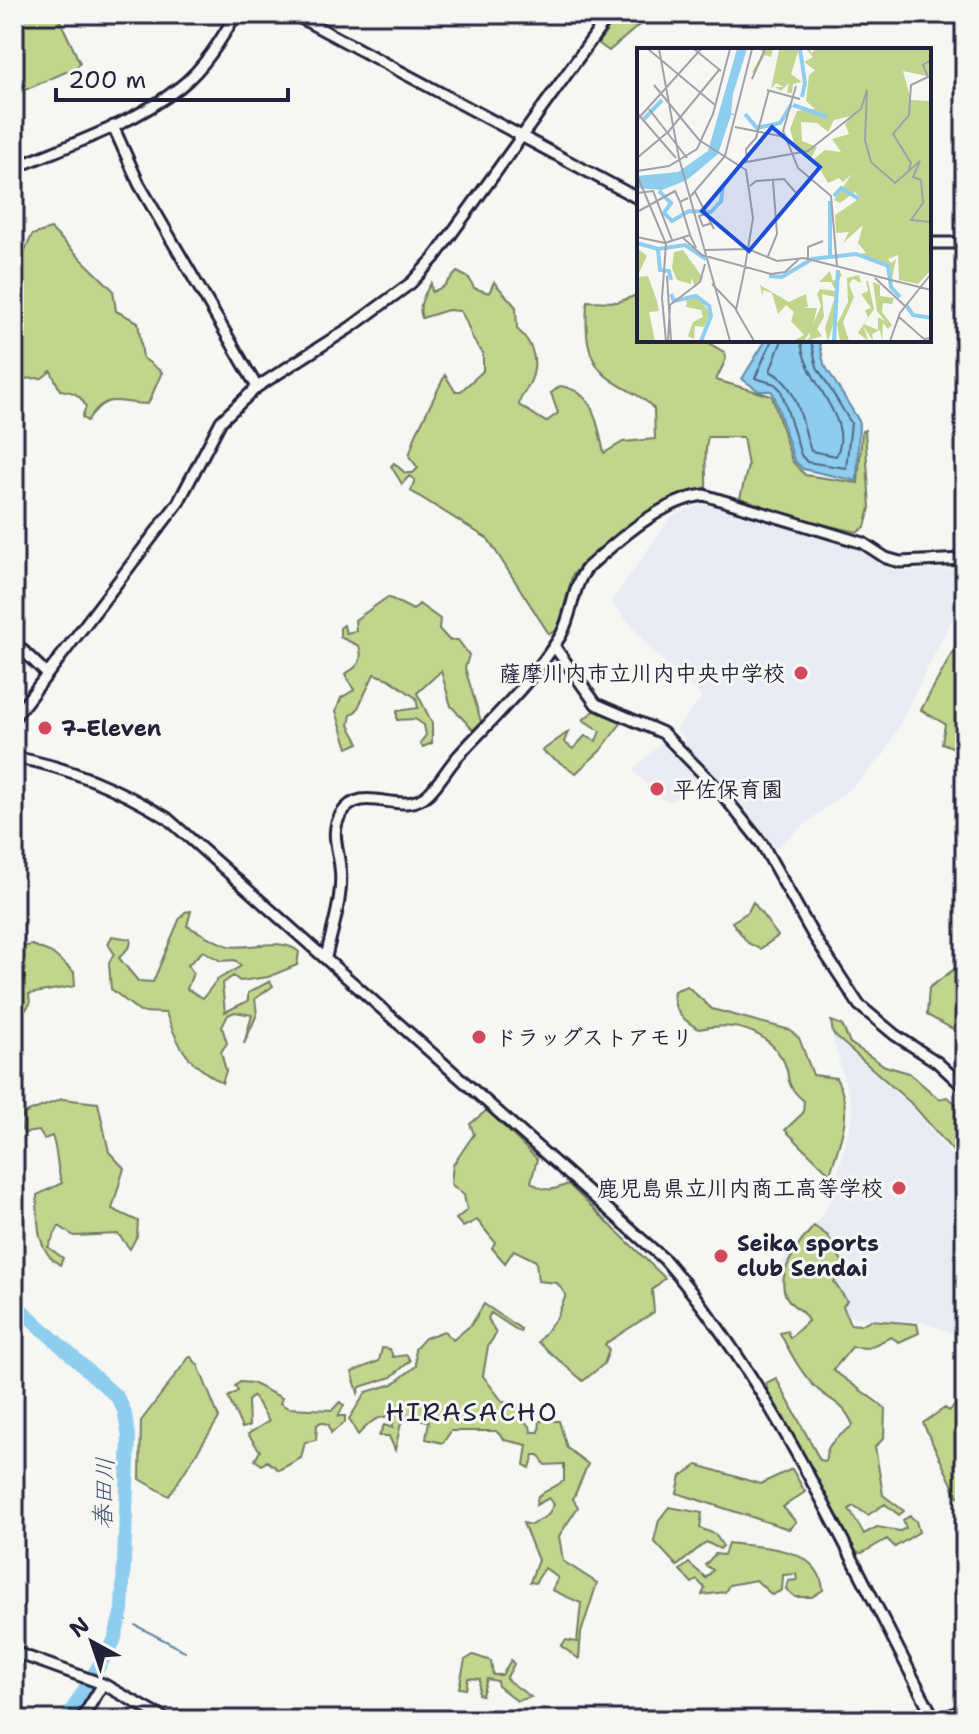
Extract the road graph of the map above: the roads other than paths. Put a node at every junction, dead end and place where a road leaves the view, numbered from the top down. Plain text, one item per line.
1 (236, 14) edge
2 (293, 14) edge
3 (610, 14) edge
4 (113, 126) junction
5 (522, 137) junction
6 (14, 168) edge
7 (637, 198) edge
8 (931, 243) edge
9 (965, 243) edge
10 (257, 387) junction
11 (965, 559) edge
12 (14, 642) edge
13 (554, 646) junction
14 (46, 673) junction
15 (14, 718) edge
16 (14, 757) edge
17 (326, 957) junction
18 (965, 1088) edge
19 (14, 1652) edge
20 (100, 1683) junction
21 (965, 1710) edge
22 (81, 1720) edge
23 (167, 1720) edge
24 (935, 1720) edge
25 (942, 1720) edge

1 - 4 street
2 - 5 street
3 - 5 street
4 - 6 street
4 - 10 street
5 - 7 street
5 - 10 street
8 - 9 street
10 - 14 street
11 - 13 street
12 - 14 street
13 - 17 street
13 - 18 street
14 - 15 street
16 - 17 street
17 - 24 street
19 - 20 street
20 - 22 street
20 - 23 street
21 - 25 main road

